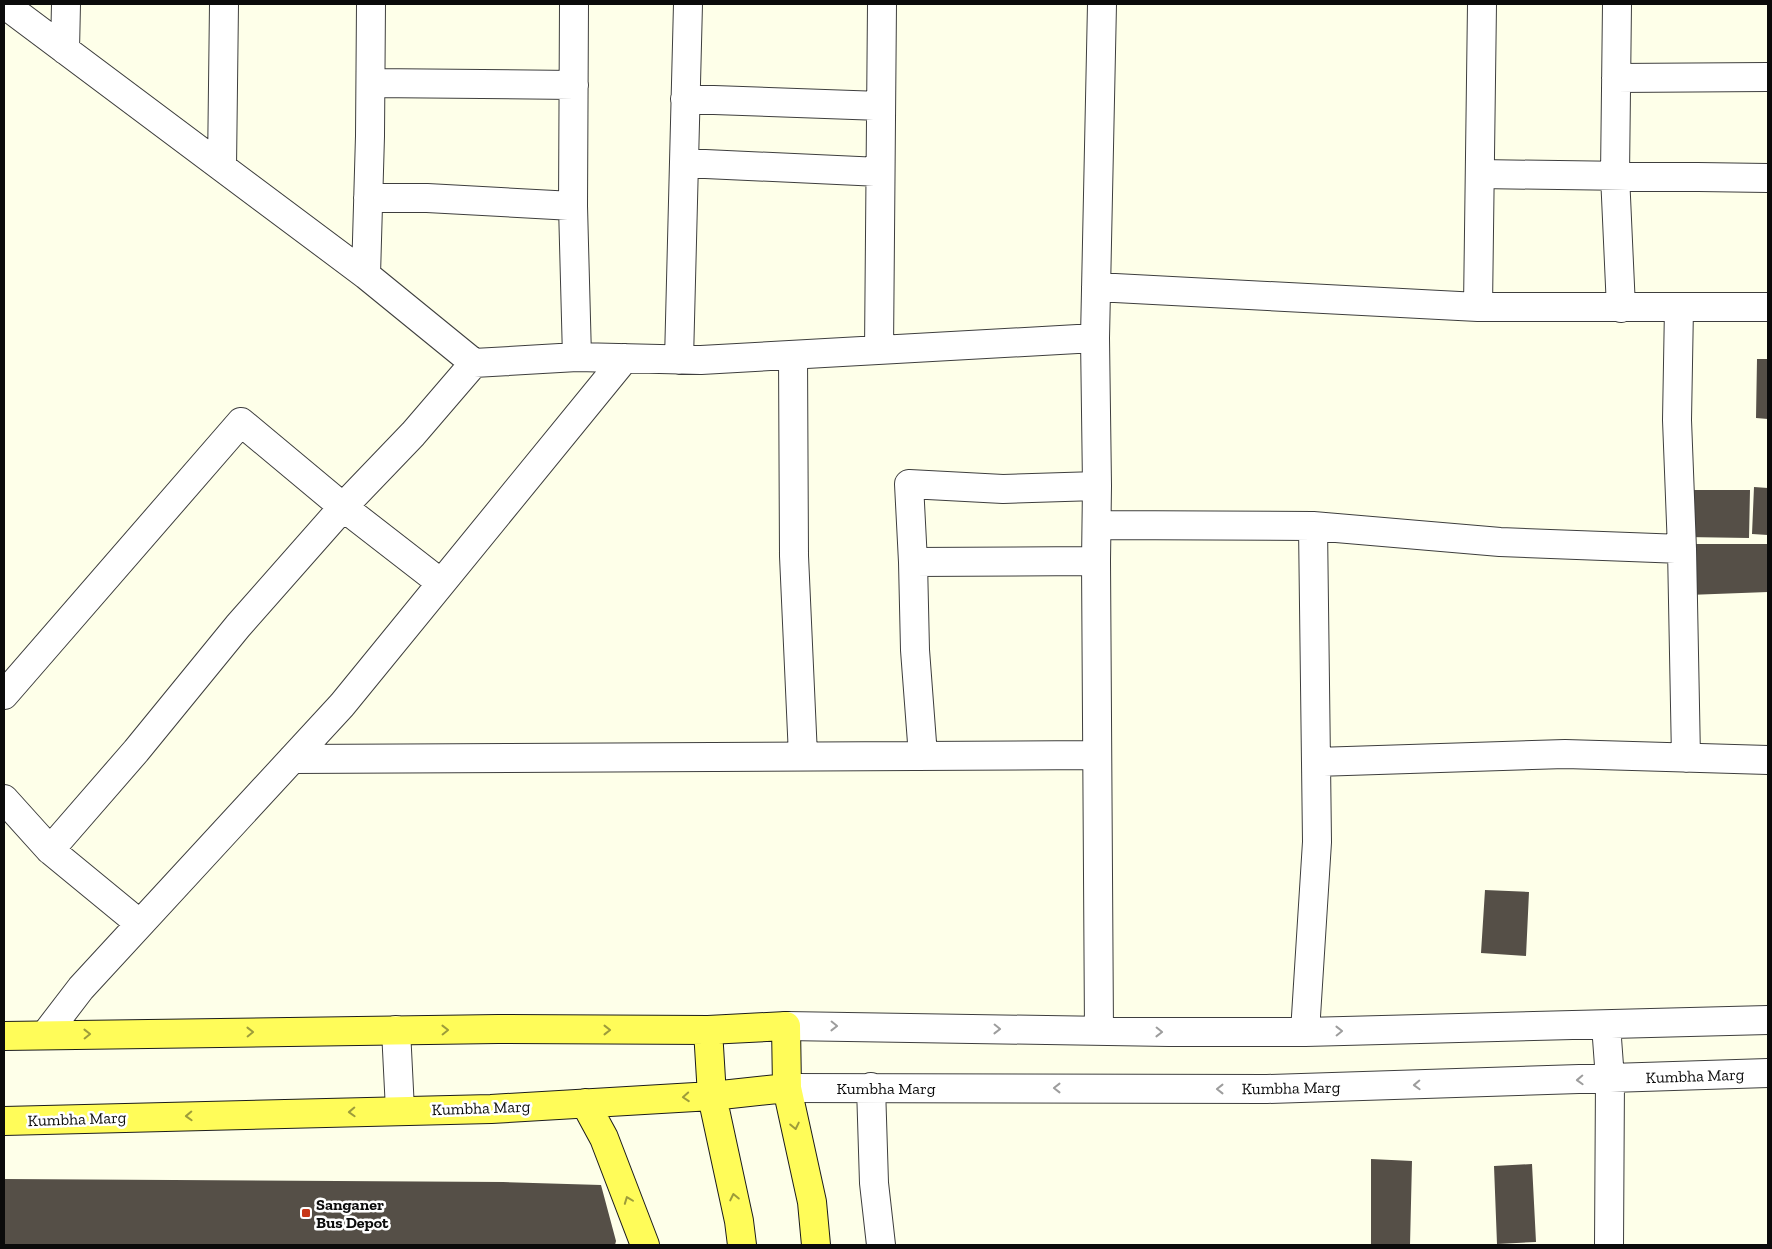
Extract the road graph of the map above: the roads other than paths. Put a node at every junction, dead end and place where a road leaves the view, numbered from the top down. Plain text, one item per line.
1 (4, 4) edge
2 (66, 4) edge
3 (224, 4) edge
4 (371, 4) edge
5 (574, 4) edge
6 (688, 4) edge
7 (882, 4) edge
8 (1102, 4) edge
9 (1482, 4) edge
10 (1617, 4) edge
11 (65, 50) junction
12 (1768, 77) edge
13 (1616, 78) junction
14 (371, 83) junction
15 (574, 85) junction
16 (685, 99) junction
17 (881, 106) junction
18 (684, 163) junction
19 (222, 167) junction
20 (880, 172) junction
21 (1480, 174) junction
22 (1615, 175) junction
23 (1768, 178) edge
24 (368, 198) junction
25 (573, 206) junction
26 (366, 275) junction
27 (1096, 287) junction
28 (1478, 307) junction
29 (1679, 307) junction
30 (1621, 308) junction
31 (1768, 308) edge
32 (1095, 338) junction
33 (879, 350) junction
34 (793, 355) junction
35 (576, 357) junction
36 (625, 358) junction
37 (679, 360) junction
38 (474, 363) junction
39 (1098, 486) junction
40 (343, 507) junction
41 (1098, 525) junction
42 (1313, 526) junction
43 (1682, 549) junction
44 (1096, 561) junction
45 (913, 562) junction
46 (441, 583) junction
47 (4, 695) edge
48 (1097, 755) junction
49 (803, 756) junction
50 (923, 756) junction
51 (292, 758) junction
52 (1686, 758) junction
53 (1768, 760) edge
54 (1316, 762) junction
55 (4, 799) edge
56 (50, 850) junction
57 (140, 924) junction
58 (1768, 1020) edge
59 (1606, 1025) junction
60 (786, 1026) junction
61 (396, 1030) junction
62 (708, 1030) junction
63 (1099, 1031) junction
64 (1305, 1032) junction
65 (45, 1035) junction
66 (4, 1036) edge
67 (1768, 1074) edge
68 (1610, 1079) junction
69 (870, 1087) junction
70 (787, 1088) junction
71 (712, 1096) junction
72 (585, 1103) junction
73 (400, 1110) junction
74 (4, 1121) edge
75 (645, 1245) edge
76 (742, 1245) edge
77 (816, 1245) edge
78 (881, 1245) edge
79 (1609, 1245) edge

1 - 11 street
2 - 11 street
3 - 19 street
4 - 14 street
5 - 15 street
6 - 16 street
7 - 17 street
8 - 27 street
9 - 21 street
10 - 13 street
11 - 19 street
12 - 13 street
13 - 22 street
14 - 15 street
14 - 24 street
15 - 25 street
16 - 17 street
16 - 18 street
17 - 20 street
18 - 20 street
18 - 37 street
19 - 26 street
20 - 33 street
21 - 22 street
21 - 28 street
22 - 23 street
22 - 30 street
24 - 25 street
24 - 26 street
25 - 35 street
26 - 38 street
27 - 28 street
27 - 32 street
28 - 30 street
29 - 30 street
29 - 31 street
29 - 43 street
32 - 33 street
32 - 39 street
33 - 34 street
34 - 37 street
34 - 49 street
35 - 36 street
35 - 38 street
36 - 37 street
36 - 46 street
38 - 40 street
39 - 41 street
39 - 45 street
40 - 46 street
40 - 47 street
40 - 56 street
41 - 42 street
41 - 44 street
42 - 43 street
42 - 54 street
43 - 52 street
44 - 45 street
44 - 48 street
45 - 50 street
46 - 51 street
48 - 50 street
48 - 63 street
49 - 50 street
49 - 51 street
51 - 57 street
52 - 53 street
52 - 54 street
54 - 64 street
55 - 56 street
56 - 57 street
57 - 65 street
58 - 59 street
64 -> 59 street
59 - 68 street
60 - 62 main road
60 -> 63 street
60 - 70 main road
61 -> 62 main road
65 -> 61 main road
61 - 73 street
62 - 71 main road
63 -> 64 street
65 - 66 main road
67 - 68 street, Kumbha Marg
68 -> 69 street, Kumbha Marg
68 - 79 street
69 - 70 street, Kumbha Marg
69 - 78 street
70 - 71 main road, Kumbha Marg
70 -> 77 main road
71 -> 72 main road, Kumbha Marg
76 -> 71 main road
72 - 73 main road, Kumbha Marg
75 -> 72 main road
73 -> 74 main road, Kumbha Marg

